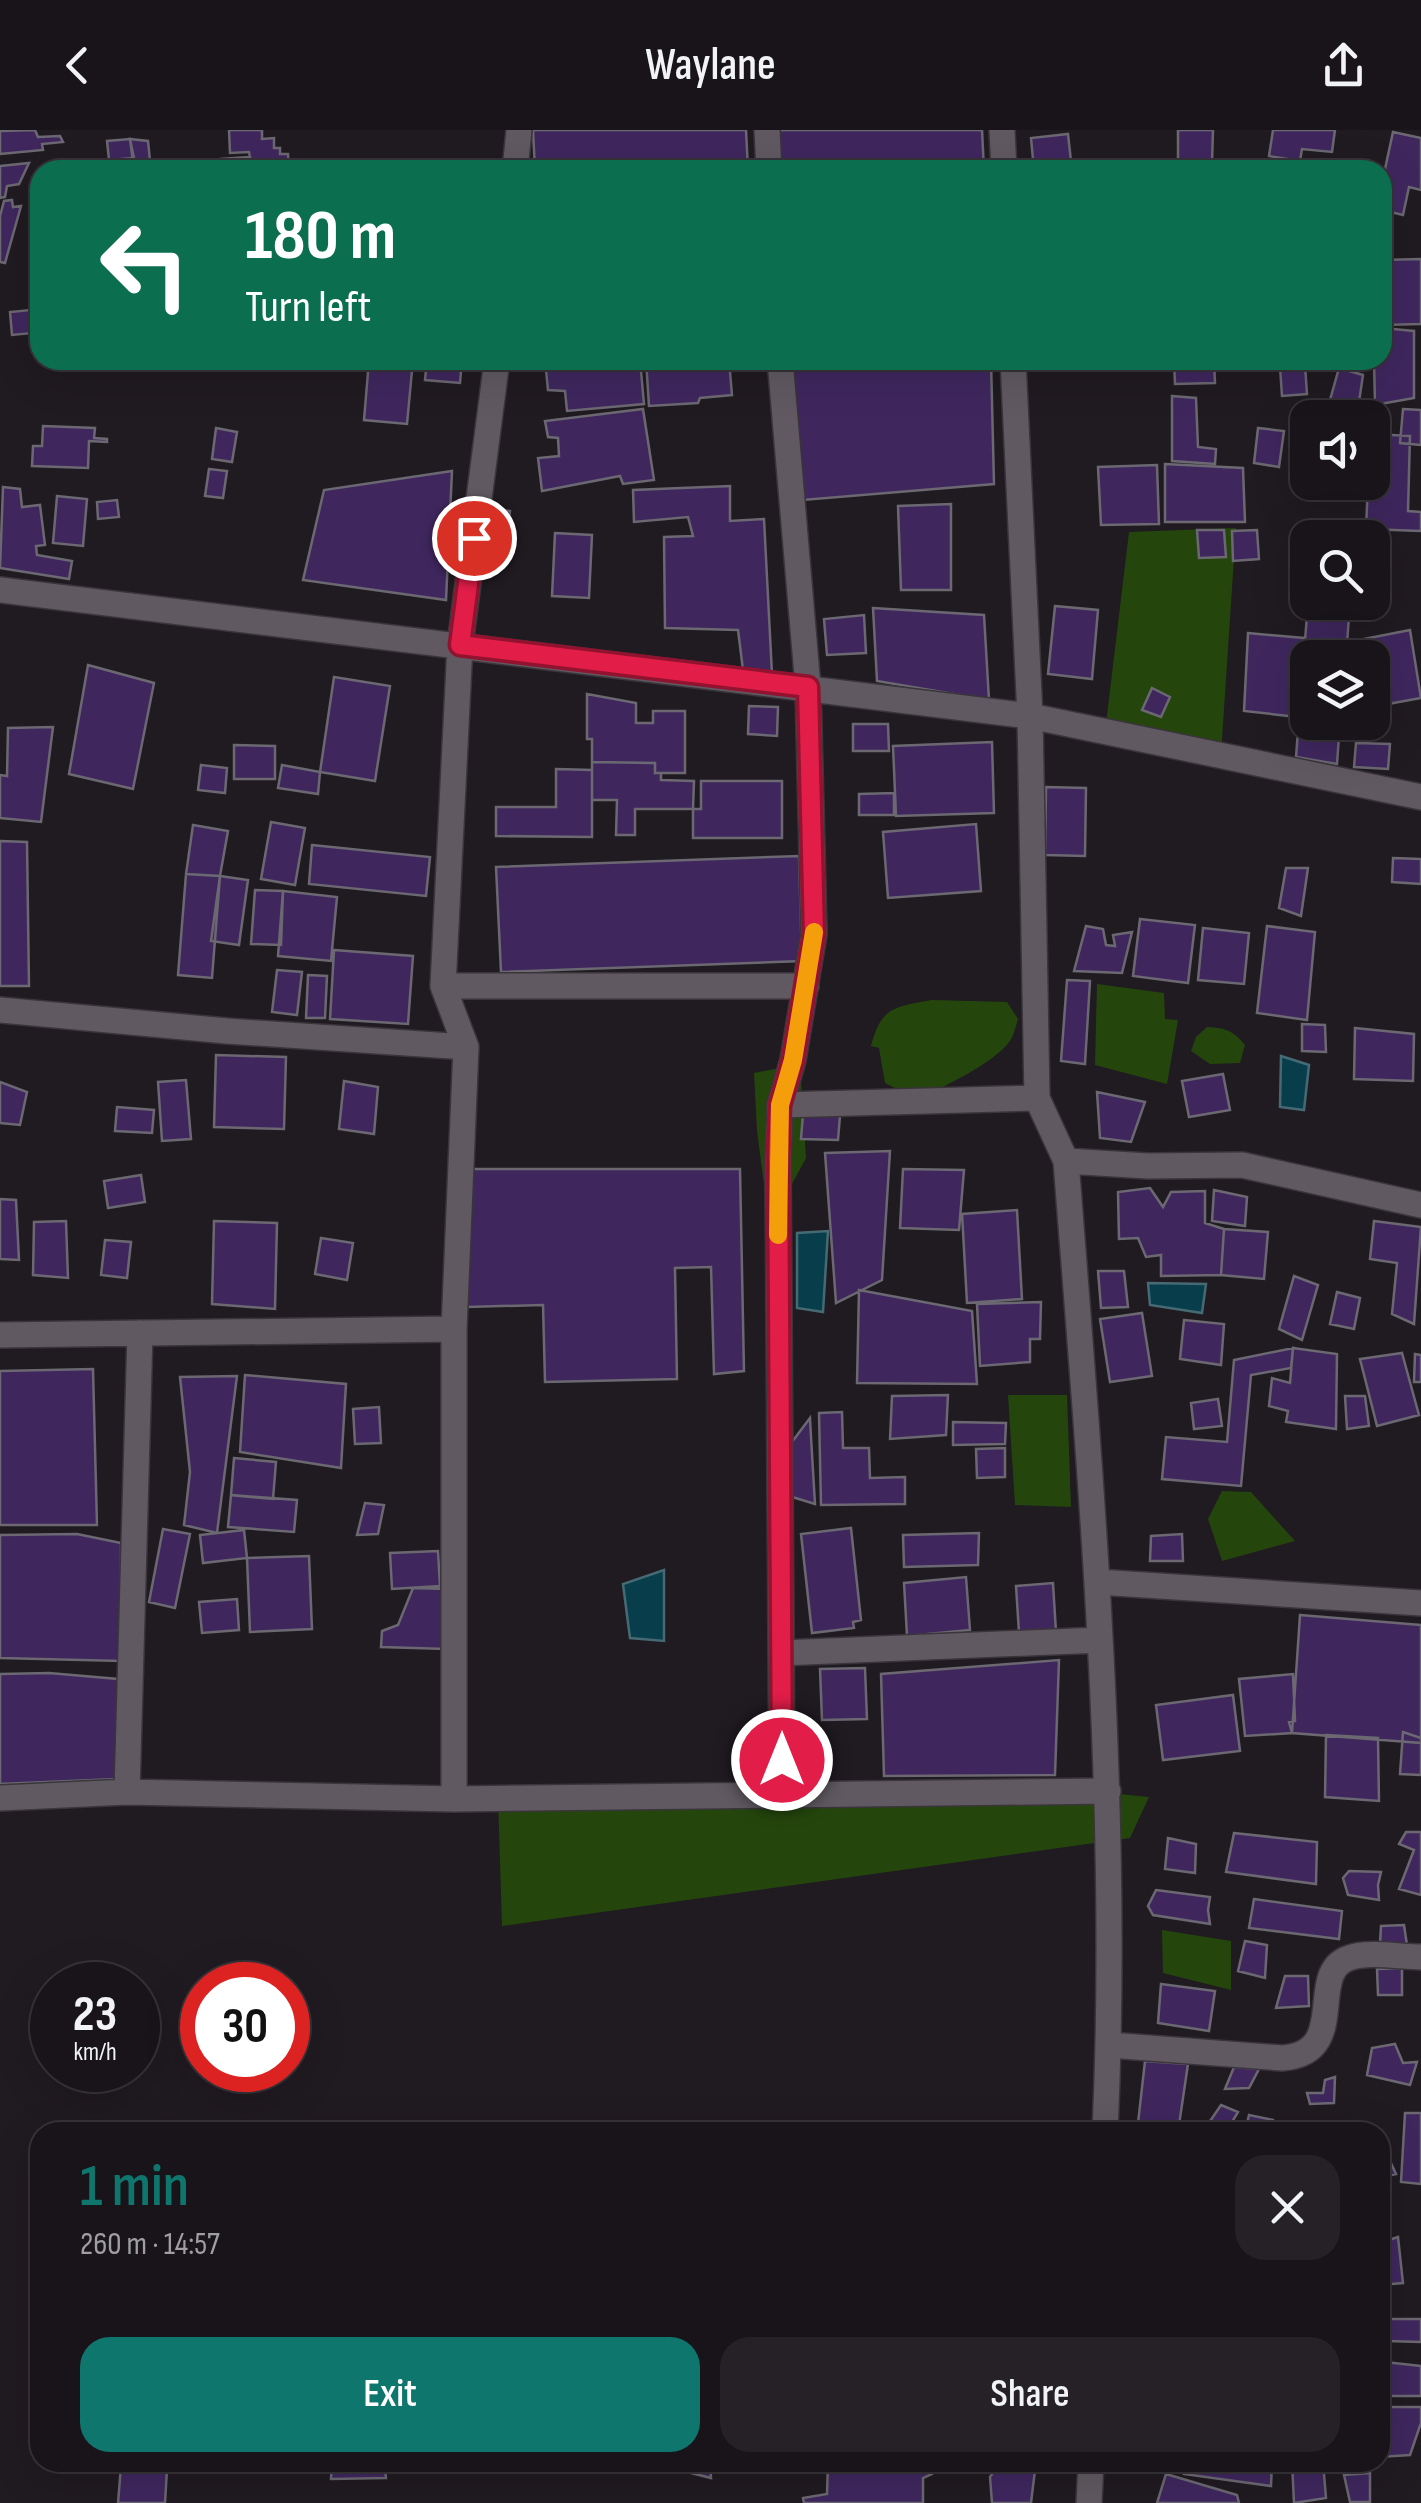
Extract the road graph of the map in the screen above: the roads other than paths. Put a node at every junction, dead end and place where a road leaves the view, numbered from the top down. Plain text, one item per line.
1 (519, 130) edge
2 (767, 130) edge
3 (1002, 130) edge
4 (516, 160) edge
5 (768, 160) edge
6 (1004, 160) edge
7 (496, 370) edge
8 (781, 370) edge
9 (1013, 370) edge
10 (0, 590) edge
11 (460, 645) junction
12 (808, 687) junction
13 (1030, 716) junction
14 (1421, 798) edge
15 (443, 986) junction
16 (806, 986) junction
17 (0, 1010) edge
18 (466, 1046) junction
19 (1037, 1098) junction
20 (780, 1105) junction
21 (1066, 1160) junction
22 (1421, 1205) edge
23 (454, 1330) junction
24 (140, 1333) junction
25 (0, 1335) edge
26 (1098, 1582) junction
27 (1421, 1603) edge
28 (1100, 1640) junction
29 (781, 1653) junction
30 (1108, 1791) junction
31 (127, 1792) junction
32 (782, 1796) junction
33 (0, 1798) edge
34 (454, 1799) junction
35 (1421, 1958) edge
36 (1109, 2044) junction
37 (1106, 2122) edge
38 (1091, 2472) edge
39 (1089, 2503) edge

1 - 4 street
2 - 5 street
3 - 6 street
7 - 11 street
8 - 12 street
9 - 13 street
10 - 11 street
11 - 12 street
11 - 15 street
12 - 13 street
12 - 16 street
13 - 14 street
13 - 19 street
15 - 16 street
15 - 18 street
16 - 20 street
17 - 18 street
18 - 23 street
19 - 20 street
19 - 21 street
20 - 29 street
21 - 22 street
21 - 26 street
23 - 24 street
23 - 34 street
24 - 25 street
24 - 31 street
26 - 27 street
26 - 28 street
28 - 29 street
28 - 30 street
29 - 32 street
30 - 32 street
30 - 36 street
31 - 33 street
31 - 34 street
32 - 34 street
35 - 36 street
36 - 37 street
38 - 39 street

